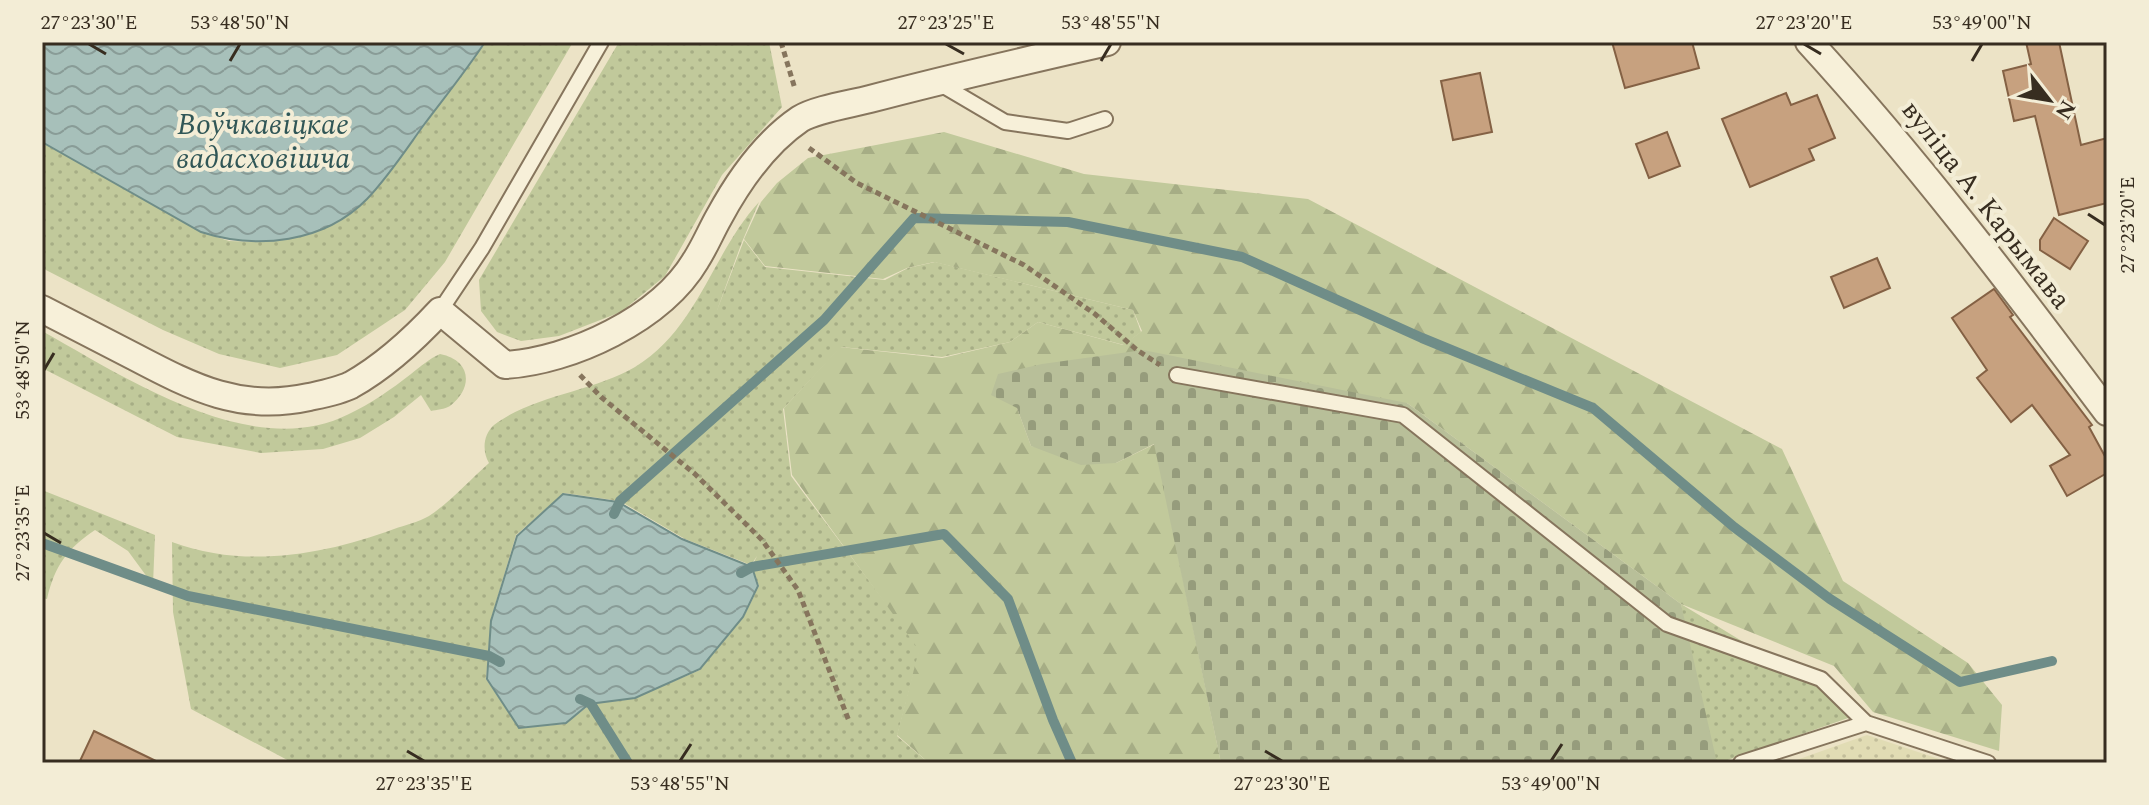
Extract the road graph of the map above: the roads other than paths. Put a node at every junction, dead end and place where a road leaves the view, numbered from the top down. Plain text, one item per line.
1 (601, 42) edge
2 (1107, 42) edge
3 (1809, 42) edge
4 (936, 82) junction
5 (1105, 119) dead end
6 (42, 309) edge
7 (440, 311) junction
8 (1177, 375) road end
9 (2107, 412) edge
10 (1866, 723) junction
11 (1741, 763) edge
12 (1988, 763) edge

1 - 7 lane
2 - 4 street
3 - 9 street, вуліца А. Карымава
4 - 5 lane
4 - 7 street
6 - 7 street
8 - 10 lane
10 - 11 lane
10 - 12 lane

